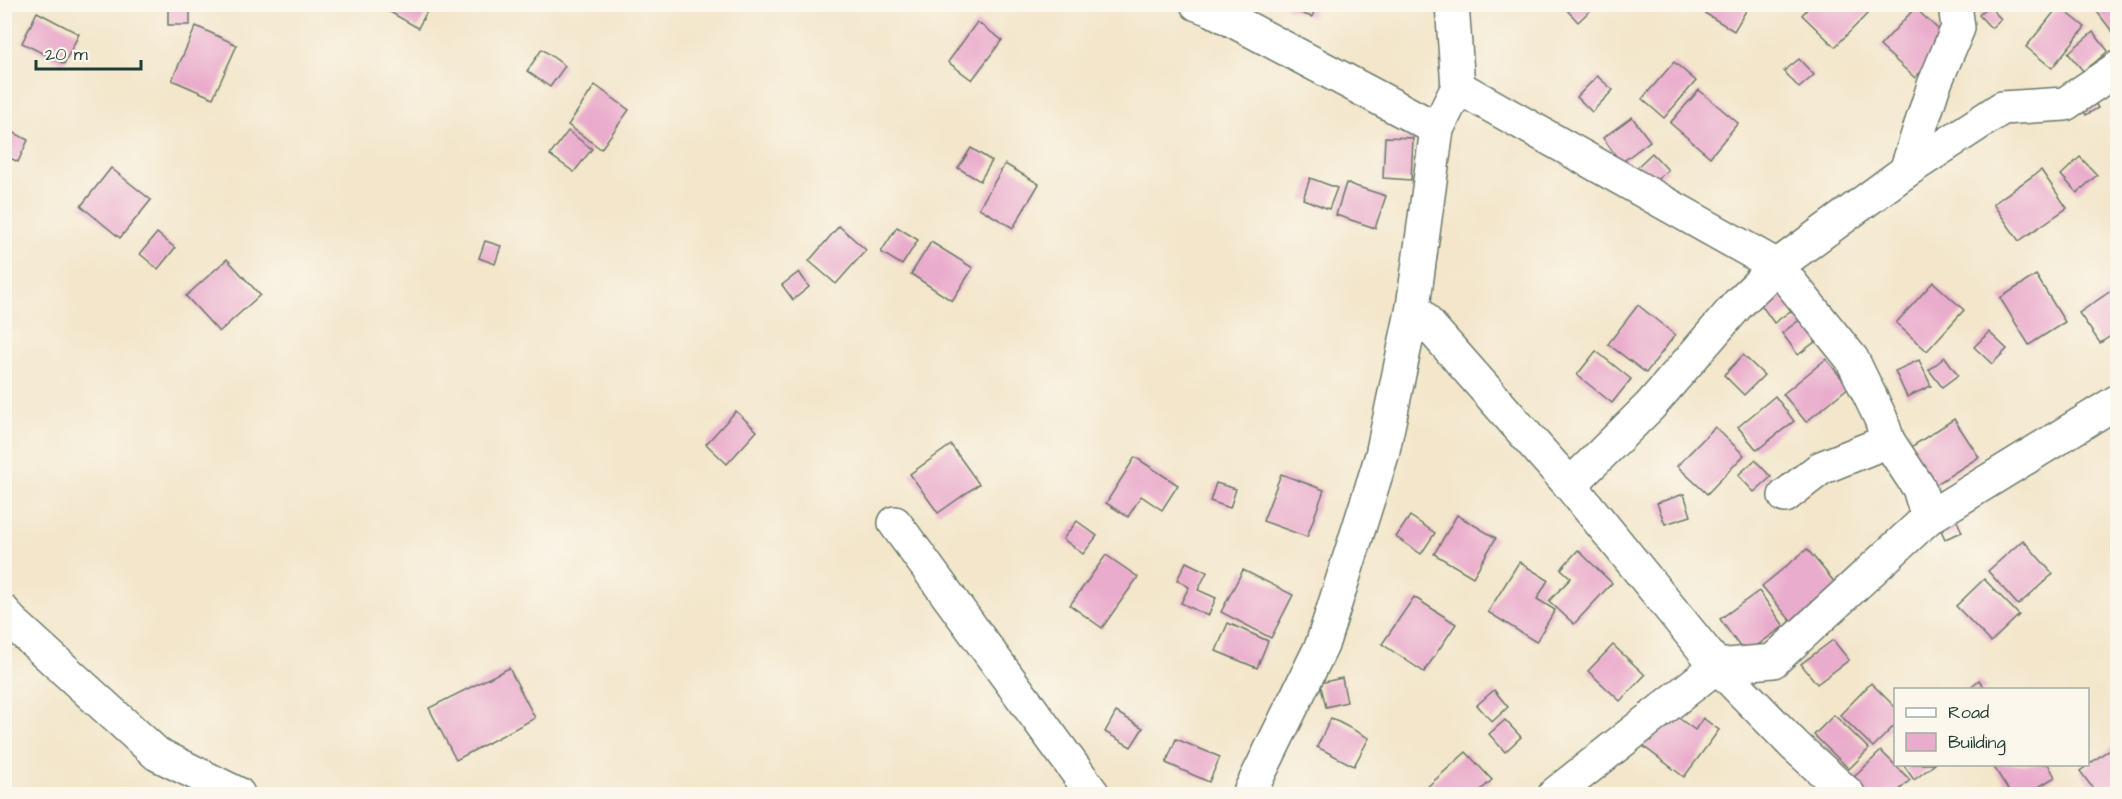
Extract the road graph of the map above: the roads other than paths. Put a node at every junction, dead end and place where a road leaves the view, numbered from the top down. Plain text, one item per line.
1 (1197, 4) edge
2 (1452, 4) edge
3 (1955, 4) edge
4 (2118, 68) edge
5 (1458, 87) junction
6 (1437, 129) junction
7 (1906, 171) junction
8 (1777, 266) junction
9 (1413, 307) junction
10 (2118, 401) edge
11 (1888, 441) junction
12 (1570, 485) junction
13 (1785, 496) dead end
14 (1928, 518) junction
15 (895, 523) dead end
16 (4, 612) edge
17 (1717, 666) junction
18 (238, 795) edge
19 (1093, 795) edge
20 (1249, 795) edge
21 (1555, 795) edge
22 (1848, 795) edge

1 - 6 street
2 - 5 street
3 - 7 street
4 - 7 street
5 - 6 street
5 - 8 street
6 - 9 street
7 - 8 street
8 - 11 street
8 - 12 street
9 - 12 street
9 - 20 street
10 - 14 street
11 - 13 street
11 - 14 street
12 - 17 street
14 - 17 street
15 - 19 street
16 - 18 street
17 - 21 street
17 - 22 street

